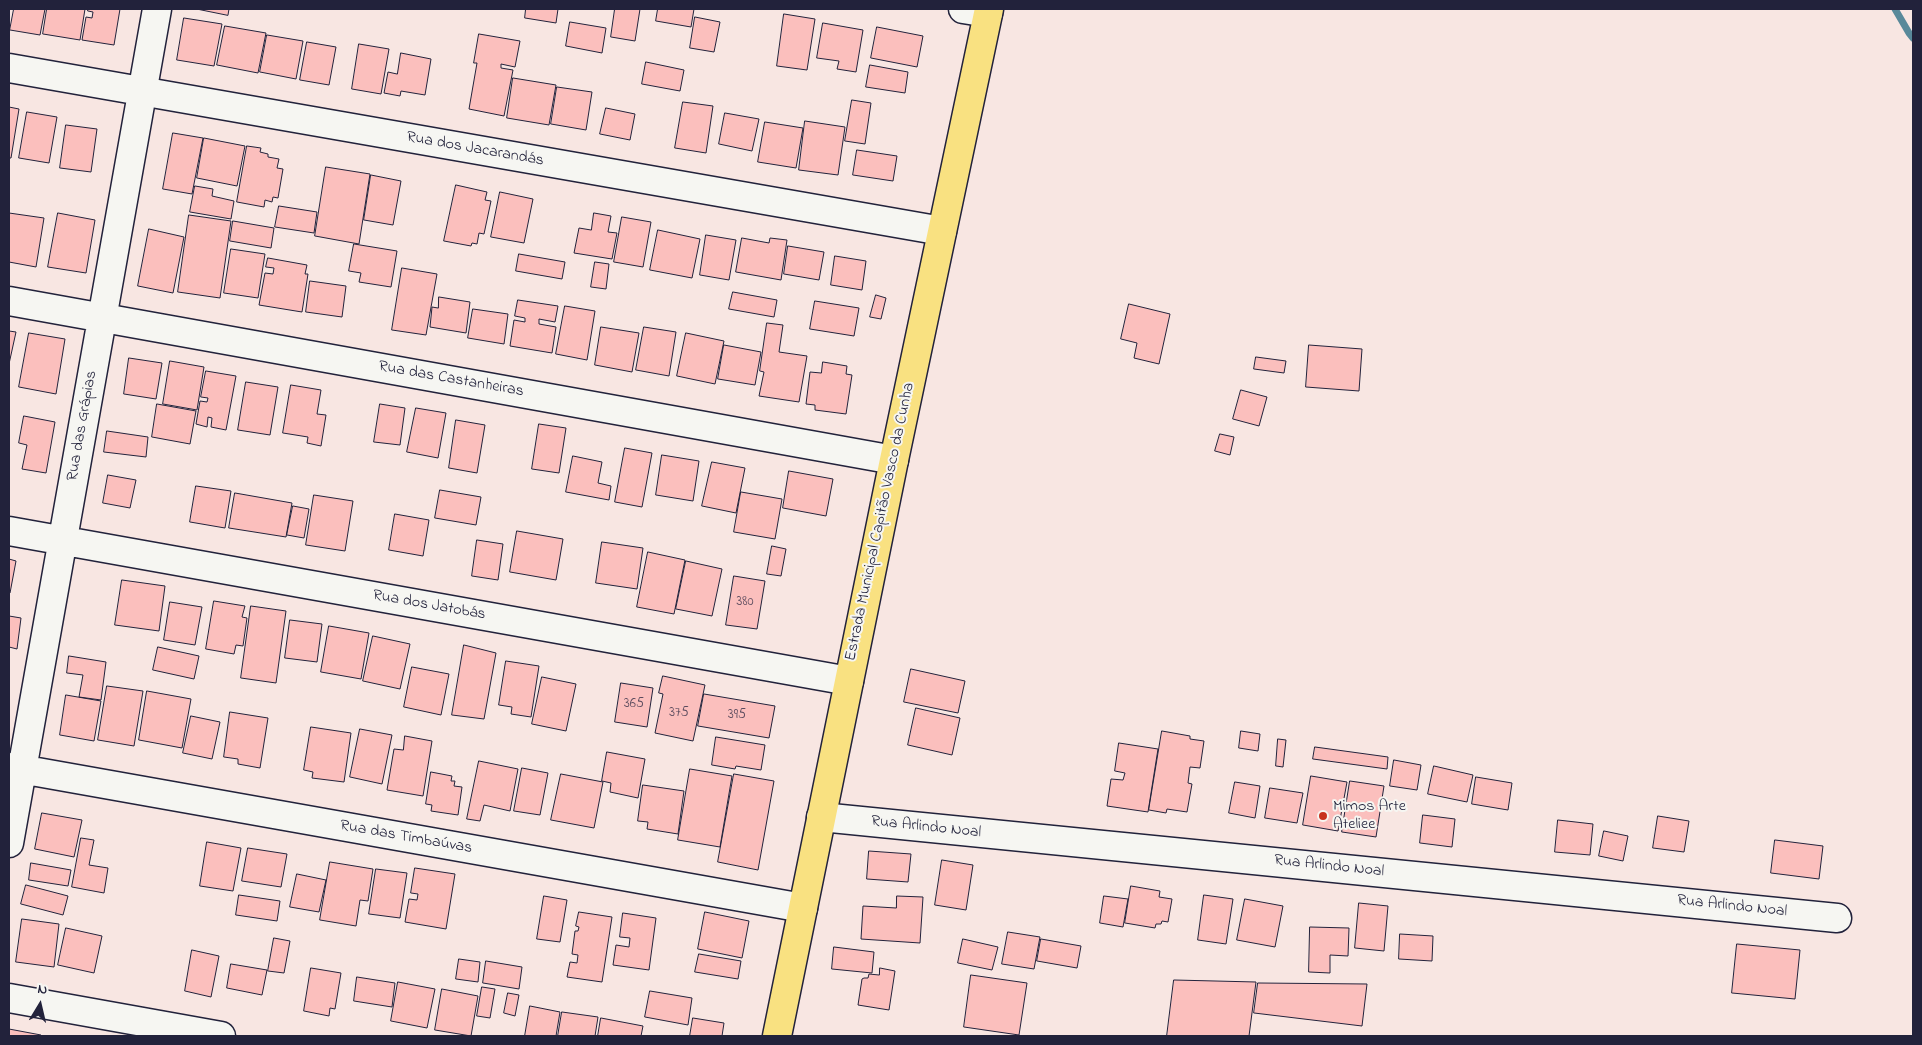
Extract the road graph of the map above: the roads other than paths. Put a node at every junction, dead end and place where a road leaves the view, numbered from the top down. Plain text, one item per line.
1 (158, 9) edge
2 (980, 10) edge
3 (9, 68) edge
4 (143, 92) junction
5 (942, 230) junction
6 (9, 301) edge
7 (102, 318) junction
8 (894, 460) junction
9 (9, 531) edge
10 (63, 541) junction
11 (849, 681) junction
12 (15, 768) edge
13 (821, 817) junction
14 (9, 843) edge
15 (803, 908) junction
16 (1837, 918) dead end
17 (9, 998) edge
18 (221, 1036) edge
19 (777, 1036) edge

1 - 4 street, Rua das Grápias
2 - 5 main road, Estrada Municipal Capitão Vasco da Cunha
3 - 4 street, Rua dos Jacarandás
4 - 5 street, Rua dos Jacarandás
4 - 7 street, Rua das Grápias
5 - 8 main road, Estrada Municipal Capitão Vasco da Cunha
6 - 7 street, Rua das Castanheiras
7 - 8 street, Rua das Castanheiras
7 - 10 street, Rua das Grápias
8 - 11 main road, Estrada Municipal Capitão Vasco da Cunha
9 - 10 street, Rua dos Jatobás
10 - 11 street, Rua dos Jatobás
10 - 12 street, Rua das Grápias
11 - 13 main road, Estrada Municipal Capitão Vasco da Cunha
12 - 14 street, Rua das Grápias
12 - 15 street, Rua das Timbaúvas
13 - 15 main road, Estrada Municipal Capitão Vasco da Cunha
13 - 16 street, Rua Arlindo Noal
15 - 19 main road, Estrada Municipal Capitão Vasco da Cunha
17 - 18 street

